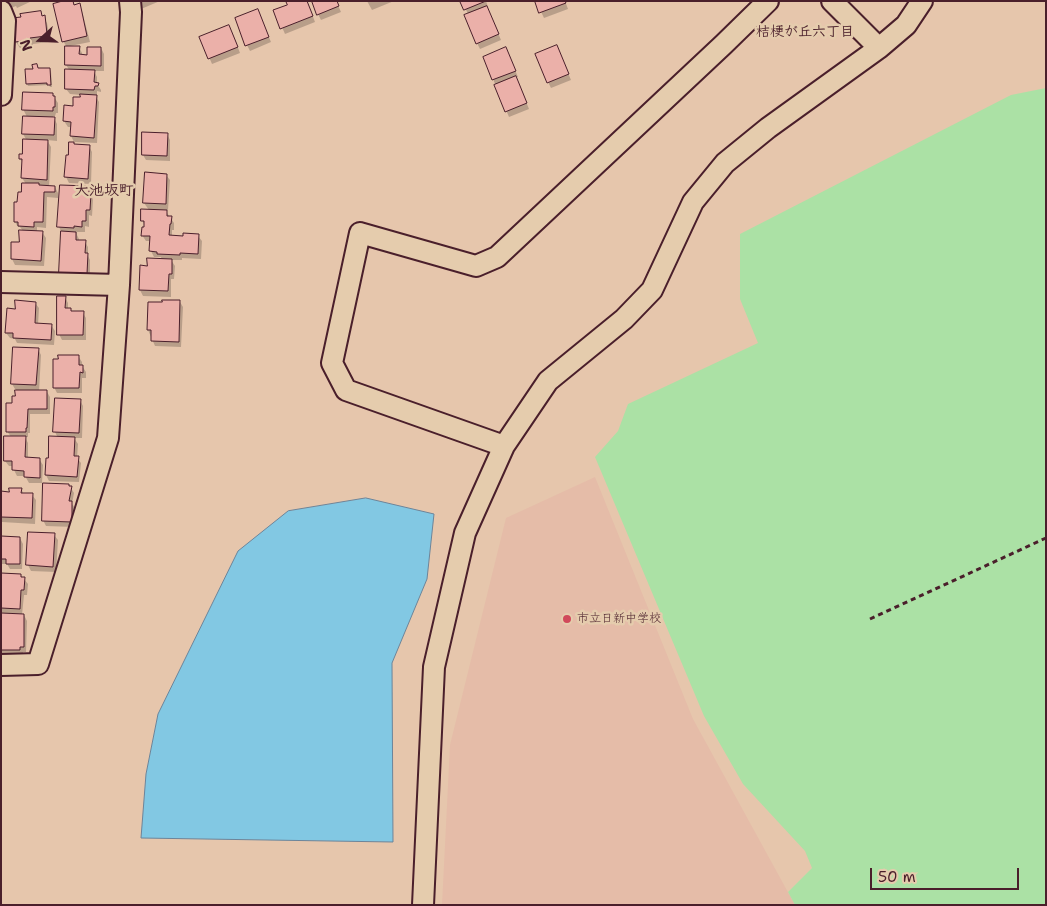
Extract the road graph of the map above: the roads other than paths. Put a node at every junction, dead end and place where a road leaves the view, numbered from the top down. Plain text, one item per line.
1 (130, 1) edge
2 (768, 1) edge
3 (832, 1) edge
4 (922, 1) edge
5 (1, 11) edge
6 (879, 48) junction
7 (1, 95) edge
8 (1, 282) edge
9 (119, 285) junction
10 (504, 446) junction
11 (1, 664) edge
12 (423, 905) edge

1 - 9 street
2 - 10 street
3 - 6 street
4 - 6 street
5 - 7 street
6 - 10 street
8 - 9 street
9 - 11 street
10 - 12 street

